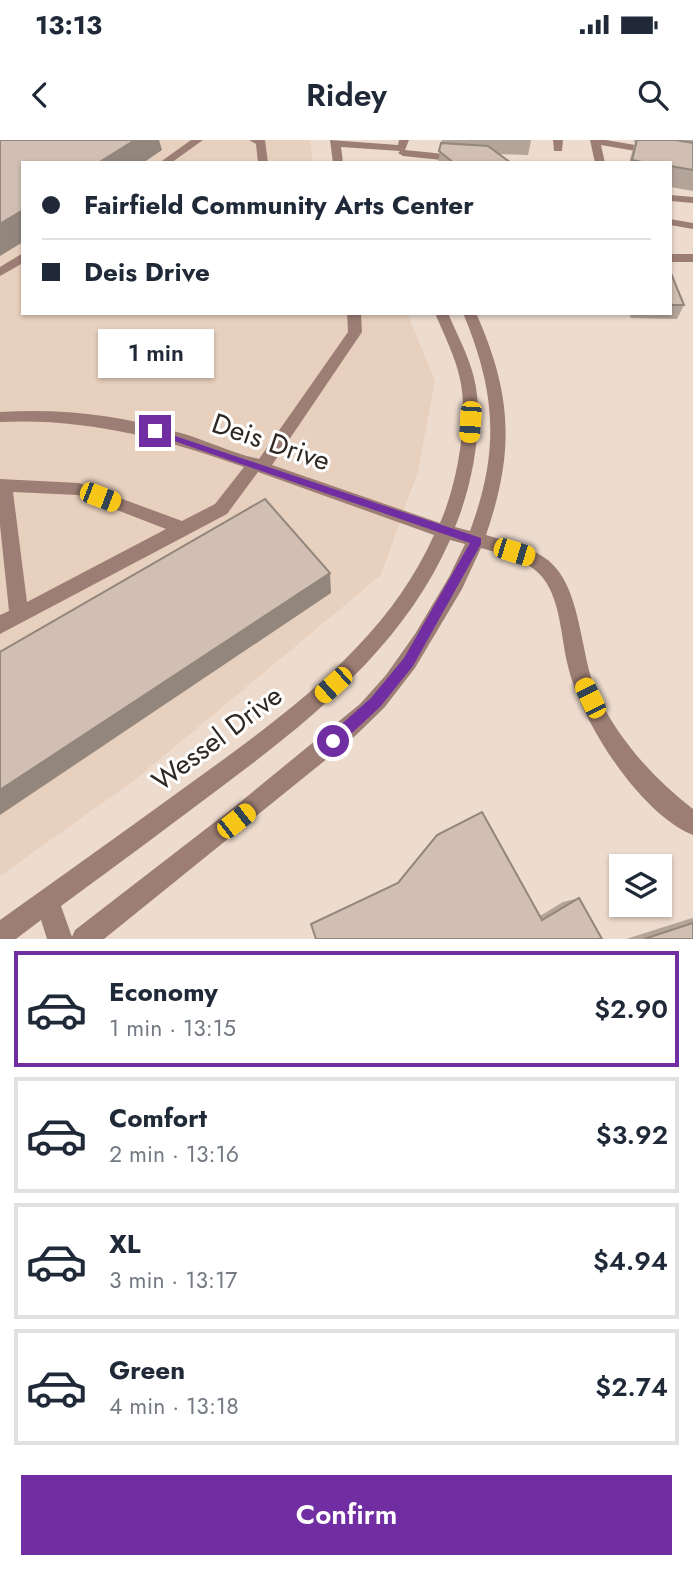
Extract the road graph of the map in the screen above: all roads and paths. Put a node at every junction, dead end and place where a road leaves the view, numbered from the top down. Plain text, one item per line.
1 (198, 140) edge
2 (254, 140) edge
3 (595, 141) edge
4 (335, 142) edge
5 (404, 151) edge
6 (693, 158) edge
7 (167, 161) edge
8 (263, 161) edge
9 (338, 161) edge
10 (488, 161) edge
11 (600, 161) edge
12 (672, 198) edge
13 (693, 200) edge
14 (672, 222) edge
15 (693, 226) edge
16 (21, 258) edge
17 (672, 258) edge
18 (693, 258) edge
19 (0, 272) edge
20 (354, 315) edge
21 (442, 315) edge
22 (471, 315) edge
23 (0, 417) edge
24 (258, 466) junction
25 (2, 485) edge
26 (184, 529) junction
27 (448, 532) junction
28 (477, 541) junction
29 (19, 615) junction
30 (0, 625) edge
31 (693, 824) edge
32 (47, 901) junction
33 (0, 935) edge
34 (60, 939) edge
35 (84, 939) edge

1 - 7 street
2 - 8 street
3 - 6 street
3 - 11 street
4 - 5 street
4 - 9 street
5 - 10 street
12 - 13 street
14 - 15 street
16 - 19 street
17 - 18 street
20 - 24 street
21 - 27 street, Wessel Drive
22 - 28 street
23 - 24 street, Deis Drive
24 - 26 street
24 - 27 street, Deis Drive
25 - 26 street
25 - 29 street
26 - 29 street
27 - 28 street, Deis Drive
27 - 32 street, Wessel Drive
28 - 31 street, Deis Drive
28 - 35 street
29 - 30 street
32 - 33 street, Wessel Drive
32 - 34 street

